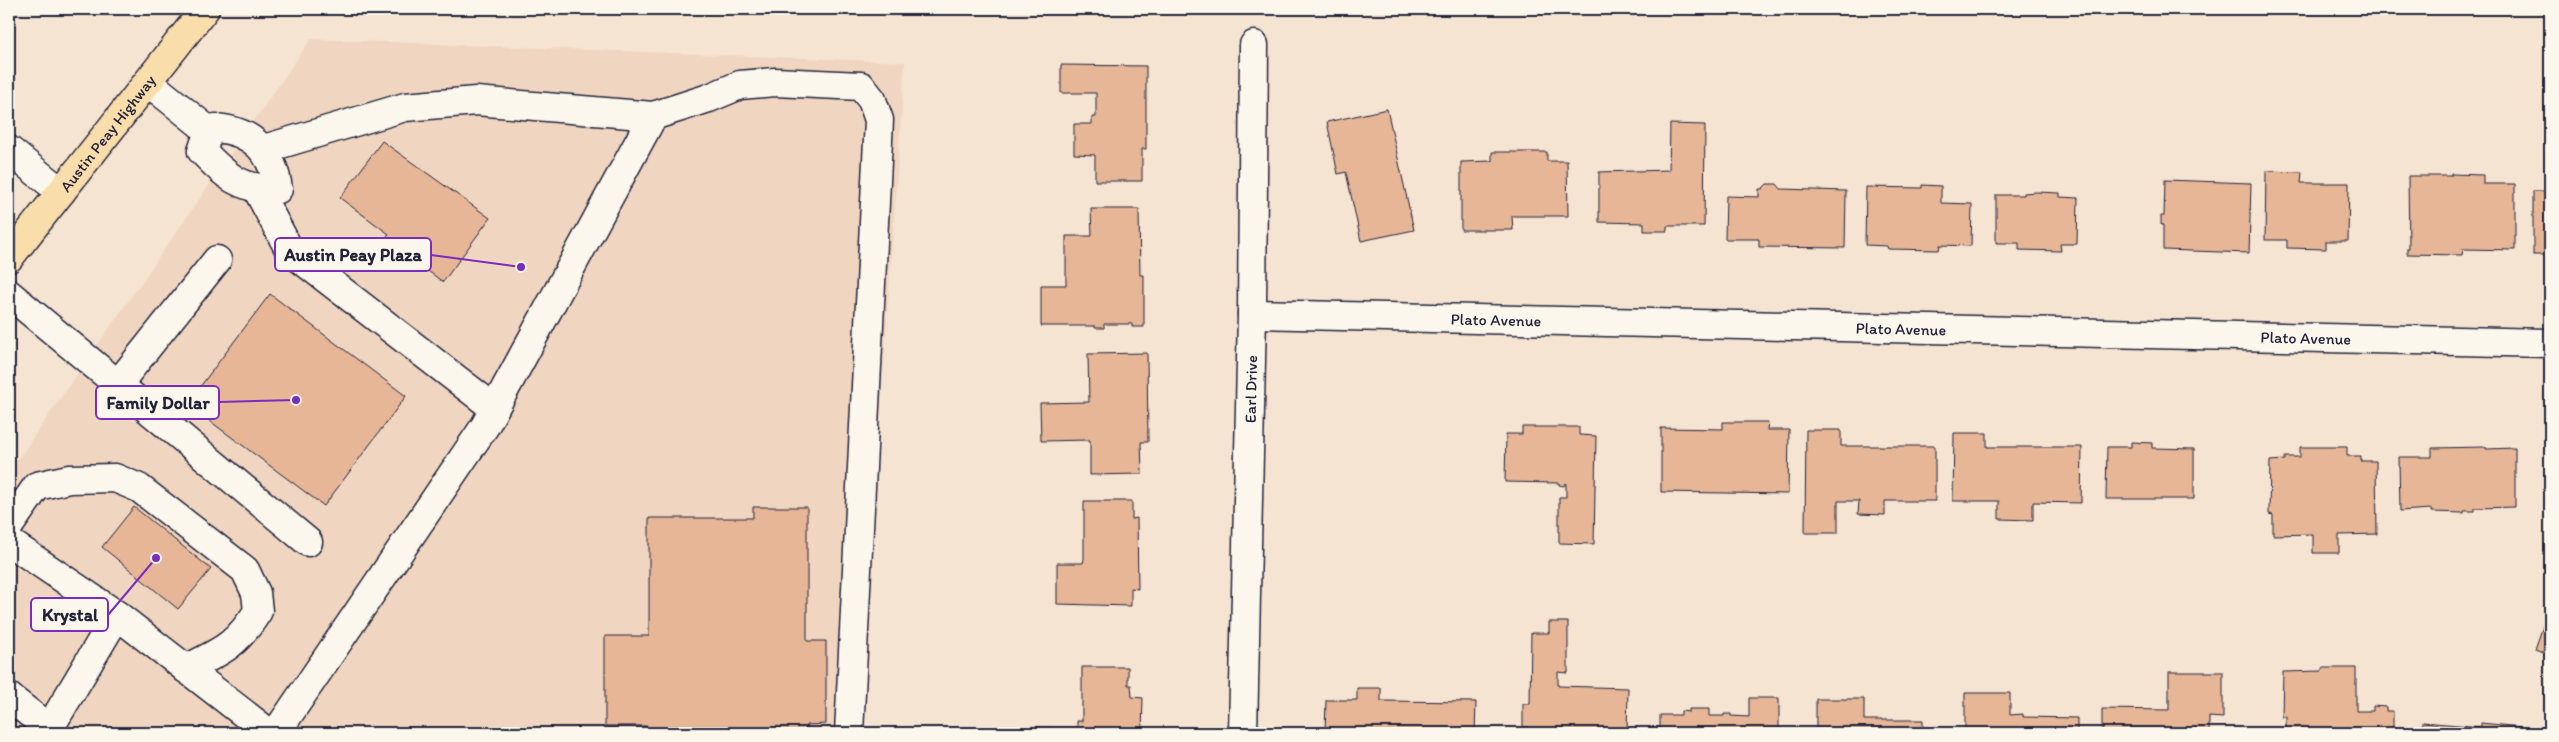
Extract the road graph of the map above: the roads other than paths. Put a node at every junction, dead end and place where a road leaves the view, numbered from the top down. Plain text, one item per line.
1 (205, 9) edge
2 (1254, 45) dead end
3 (148, 82) junction
4 (653, 116) junction
5 (210, 131) junction
6 (264, 149) junction
7 (9, 150) edge
8 (257, 190) junction
9 (61, 192) junction
10 (9, 258) edge
11 (217, 260) dead end
12 (9, 294) edge
13 (1252, 314) junction
14 (2550, 343) edge
15 (118, 384) junction
16 (494, 408) junction
17 (9, 526) edge
18 (9, 542) edge
19 (308, 542) dead end
20 (117, 615) junction
21 (186, 669) junction
22 (9, 697) edge
23 (52, 731) edge
24 (269, 733) edge
25 (276, 733) edge
26 (849, 733) edge
27 (1243, 733) edge

1 - 3 main road, Austin Peay Highway
2 - 13 street, Earl Drive
3 - 5 street
3 - 9 main road, Austin Peay Highway
4 - 6 street
4 - 16 street
4 - 26 street
5 - 6 street
5 - 8 street
6 - 8 street
7 - 9 street
8 - 16 street
9 - 10 main road, Austin Peay Highway
11 - 15 street
12 - 15 street
13 - 14 street, Plato Avenue
13 - 27 street, Earl Drive
15 - 19 street
16 - 25 street
17 - 21 street
18 - 20 street
20 - 21 street
20 - 23 street
21 - 24 street
22 - 23 street

